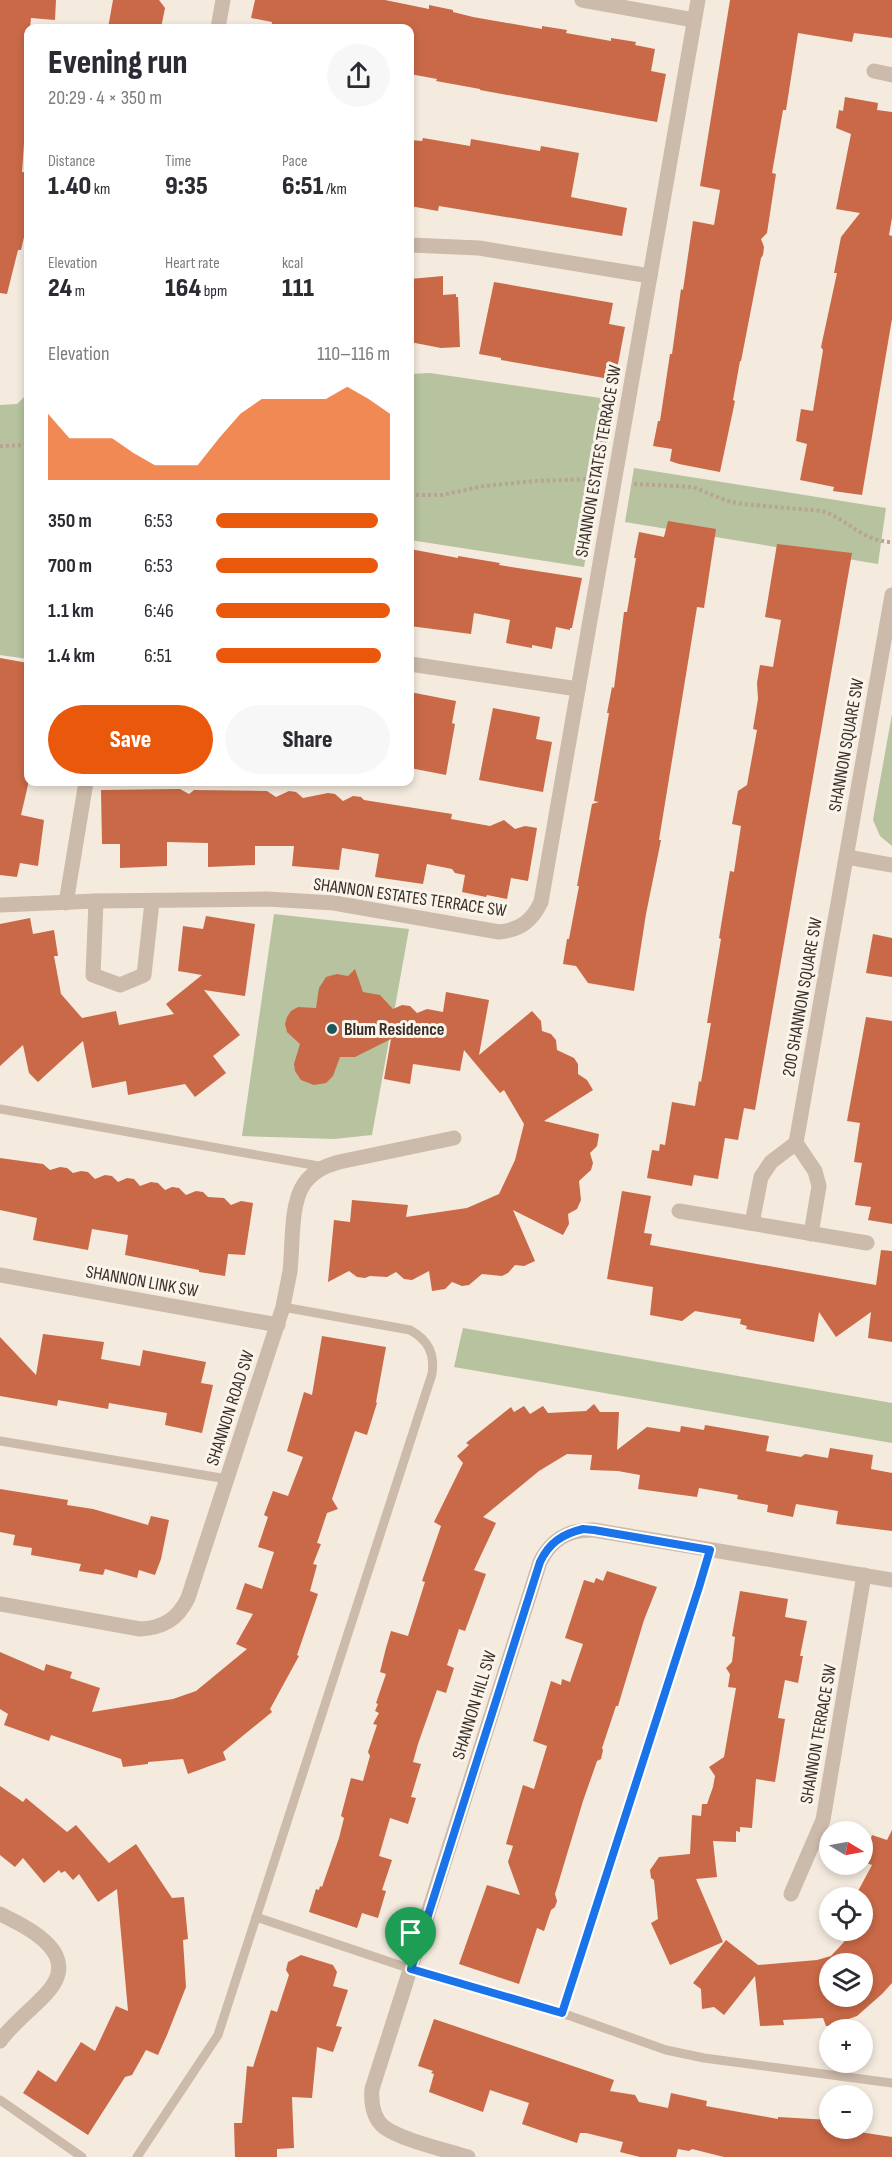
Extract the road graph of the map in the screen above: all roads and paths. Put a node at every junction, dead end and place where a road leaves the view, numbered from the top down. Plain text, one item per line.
1 (223, 0) edge
2 (582, 0) edge
3 (698, 0) edge
4 (694, 20) junction
5 (219, 24) edge
6 (874, 71) dead end
7 (892, 75) edge
8 (414, 245) edge
9 (650, 276) junction
10 (24, 445) edge
11 (0, 446) edge
12 (614, 482) junction
13 (414, 495) edge
14 (892, 542) edge
15 (892, 595) edge
16 (414, 665) edge
17 (578, 689) junction
18 (85, 786) edge
19 (847, 857) junction
20 (892, 865) edge
21 (96, 901) junction
22 (152, 902) junction
23 (66, 903) junction
24 (0, 905) edge
25 (0, 1109) edge
26 (454, 1138) dead end
27 (796, 1143) junction
28 (324, 1167) junction
29 (680, 1211) dead end
30 (752, 1223) junction
31 (811, 1234) junction
32 (867, 1243) dead end
33 (0, 1275) edge
34 (283, 1307) junction
35 (278, 1324) junction
36 (0, 1441) edge
37 (227, 1479) junction
38 (710, 1550) junction
39 (864, 1575) junction
40 (892, 1580) edge
41 (0, 1605) edge
42 (791, 1894) dead end
43 (0, 1914) edge
44 (256, 1917) junction
45 (411, 1969) junction
46 (562, 2013) junction
47 (0, 2041) edge
48 (892, 2083) edge
49 (0, 2100) edge
50 (82, 2157) edge
51 (137, 2157) edge
52 (468, 2157) edge

1 - 5 street
2 - 4 street
3 - 4 street, SHANNON ESTATES TERRACE SW
4 - 9 street, SHANNON ESTATES TERRACE SW
6 - 7 street
8 - 9 street
9 - 12 street, SHANNON ESTATES TERRACE SW
10 - 11 path
12 - 13 path
12 - 14 path
12 - 17 street, SHANNON ESTATES TERRACE SW
15 - 19 street, SHANNON SQUARE SW
16 - 17 street
17 - 22 street, SHANNON ESTATES TERRACE SW
18 - 23 street
19 - 20 street
19 - 27 street, 200 SHANNON SQUARE SW
21 - 22 street, SHANNON ESTATES TERRACE SW
21 - 22 street
21 - 23 street, SHANNON ESTATES TERRACE SW
23 - 24 street, SHANNON ESTATES TERRACE SW
25 - 28 lane
26 - 28 street, SHANNON ROAD SW
27 - 30 street
27 - 31 street
28 - 34 street, SHANNON ROAD SW
29 - 30 street
30 - 31 street
31 - 32 street
33 - 35 street, SHANNON LINK SW
34 - 35 street, SHANNON ROAD SW
34 - 44 lane
35 - 37 street, SHANNON ROAD SW
36 - 37 lane
37 - 41 street, SHANNON ROAD SW
38 - 39 street, SHANNON HILL SW
38 - 45 street, SHANNON HILL SW
38 - 46 lane
39 - 40 street, SHANNON HILL SW
39 - 42 street, SHANNON TERRACE SW
43 - 47 street
44 - 45 lane
44 - 51 lane
45 - 46 lane
45 - 52 street, SHANNON HILL SW
46 - 48 lane
49 - 50 lane

